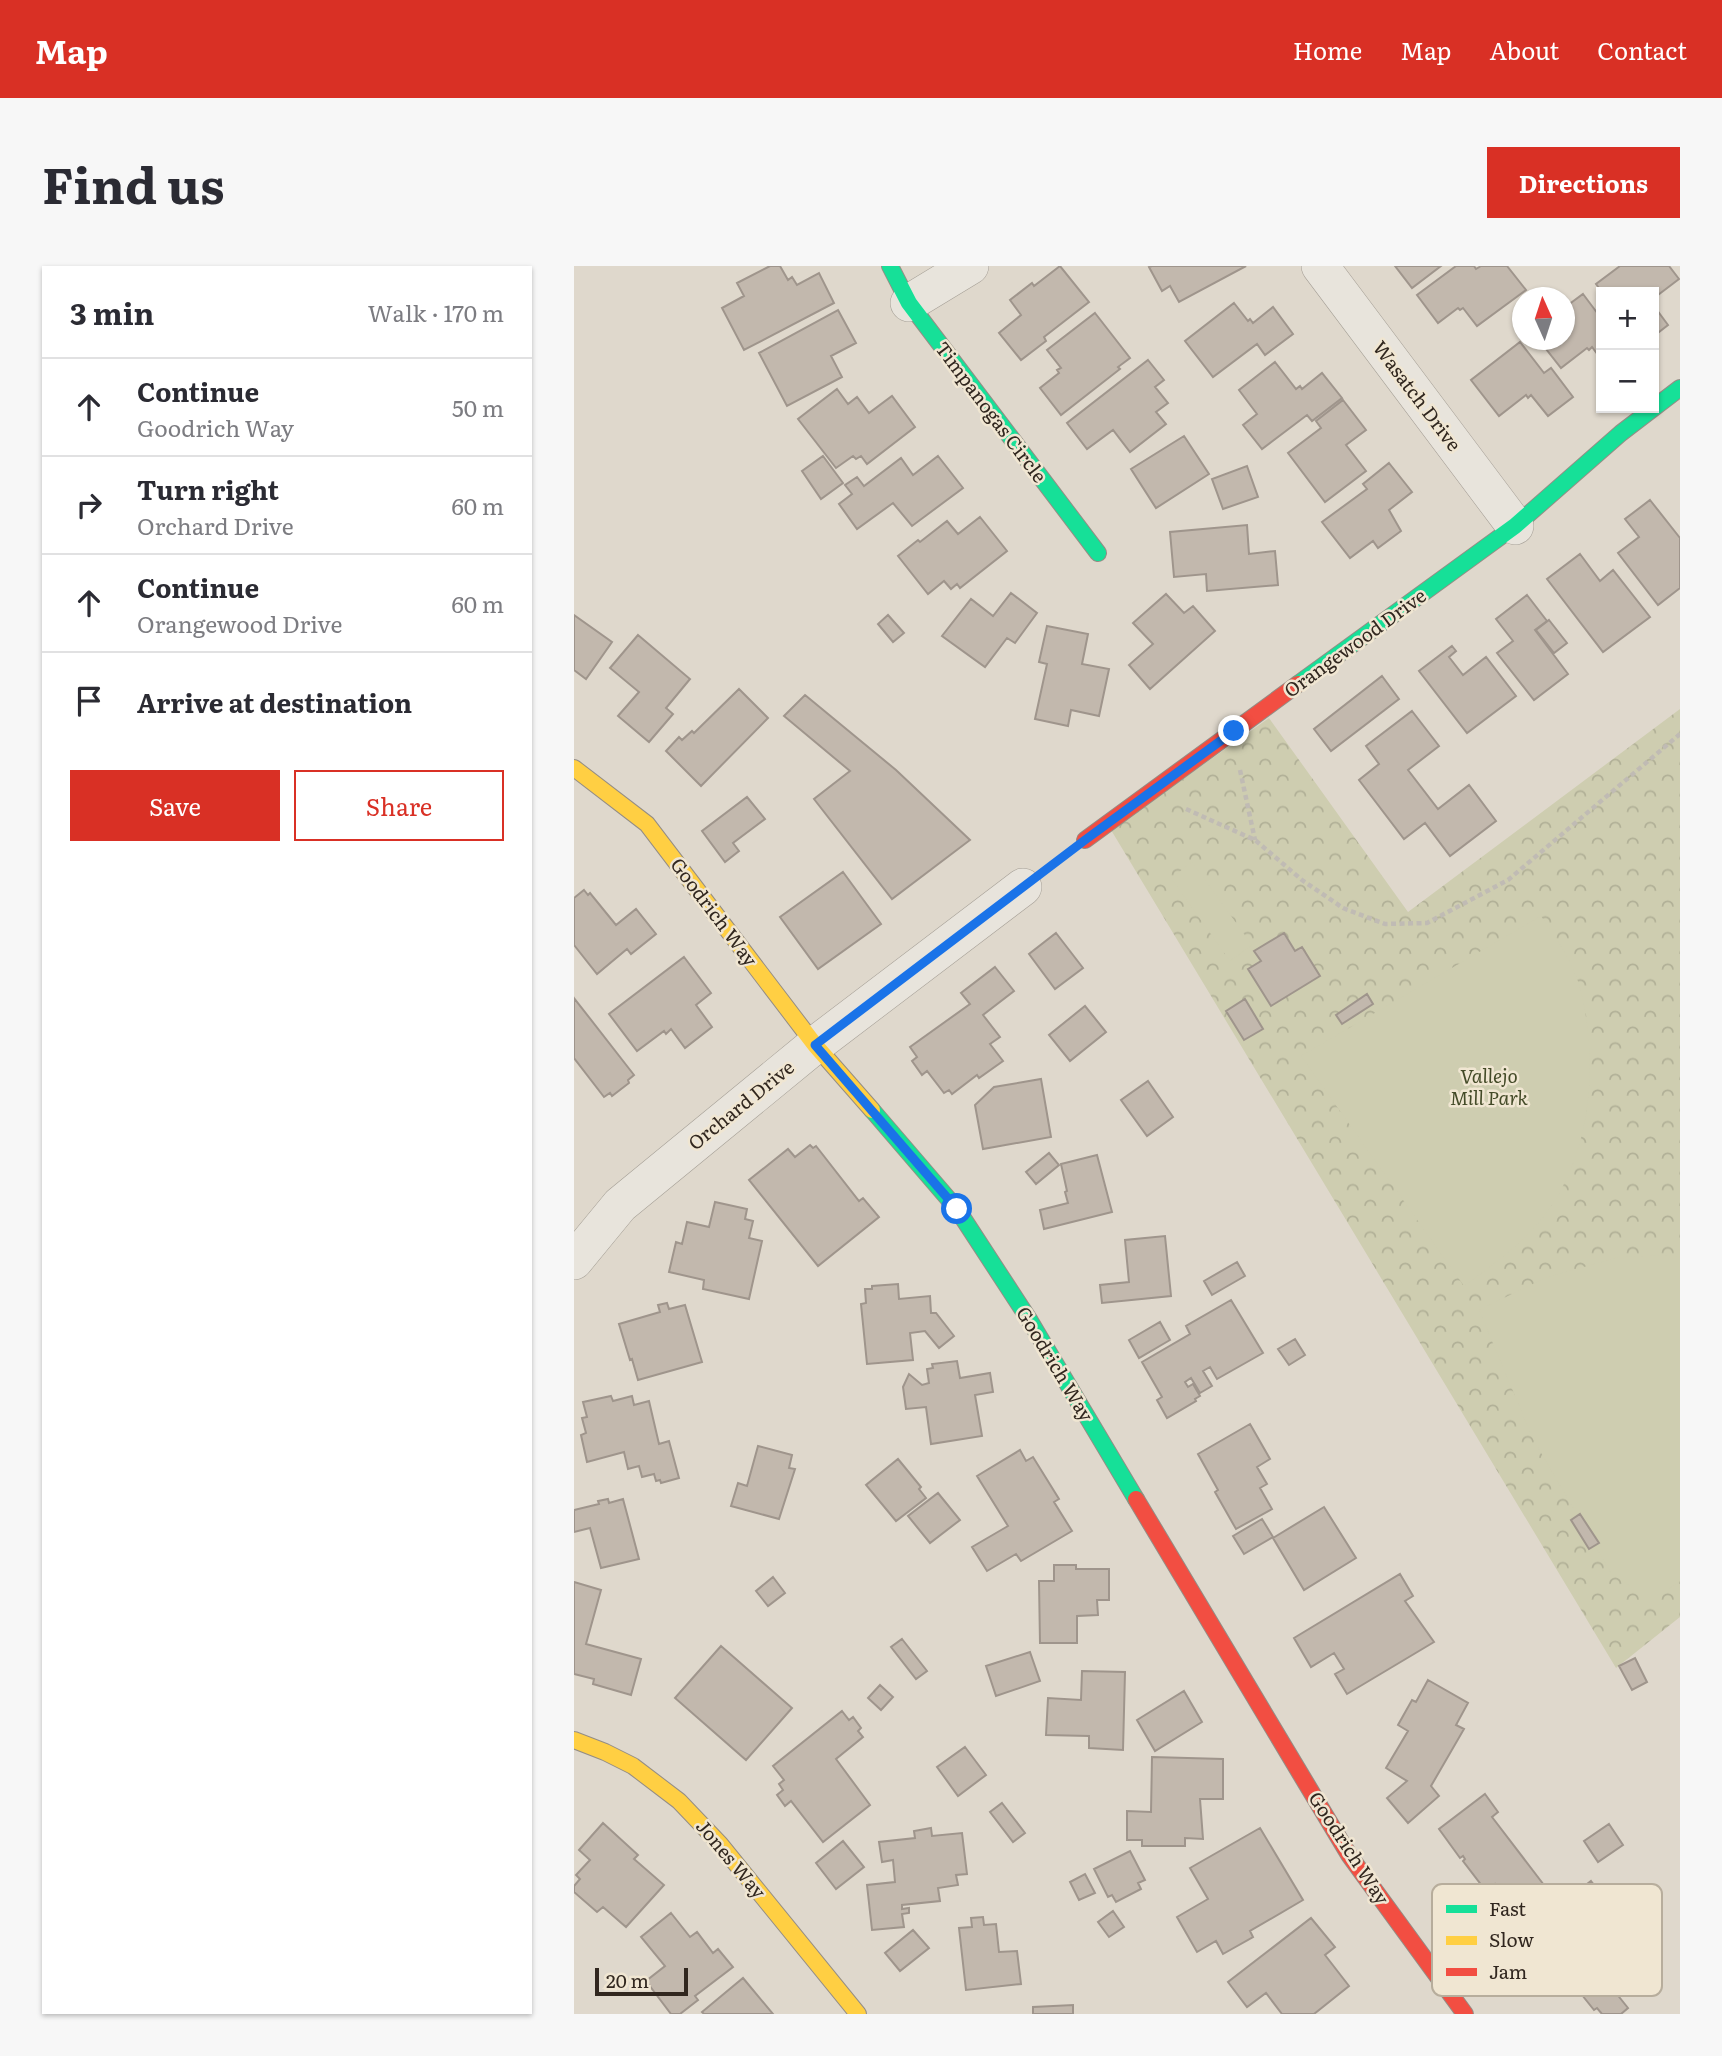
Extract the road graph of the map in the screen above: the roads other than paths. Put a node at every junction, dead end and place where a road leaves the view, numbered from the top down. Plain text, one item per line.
1 (890, 266) edge
2 (970, 266) edge
3 (1320, 266) edge
4 (909, 303) junction
5 (1680, 388) edge
6 (1515, 526) junction
7 (1098, 553) dead end
8 (574, 768) edge
9 (1085, 840) dead end
10 (1023, 887) dead end
11 (815, 1045) junction
12 (574, 1261) edge
13 (574, 1740) edge
14 (1432, 1969) edge
15 (1452, 1996) edge
16 (858, 2014) edge
17 (1465, 2014) edge

1 - 4 street, Timpanogas Circle
2 - 4 street
3 - 6 street, Wasatch Drive
4 - 7 street, Timpanogas Circle
5 - 6 street, Orangewood Drive
6 - 9 street, Orangewood Drive
8 - 11 street, Goodrich Way
10 - 11 street, Orchard Drive
11 - 12 street, Orchard Drive
11 - 14 street, Goodrich Way
13 - 16 street, Jones Way
15 - 17 street, Goodrich Way

